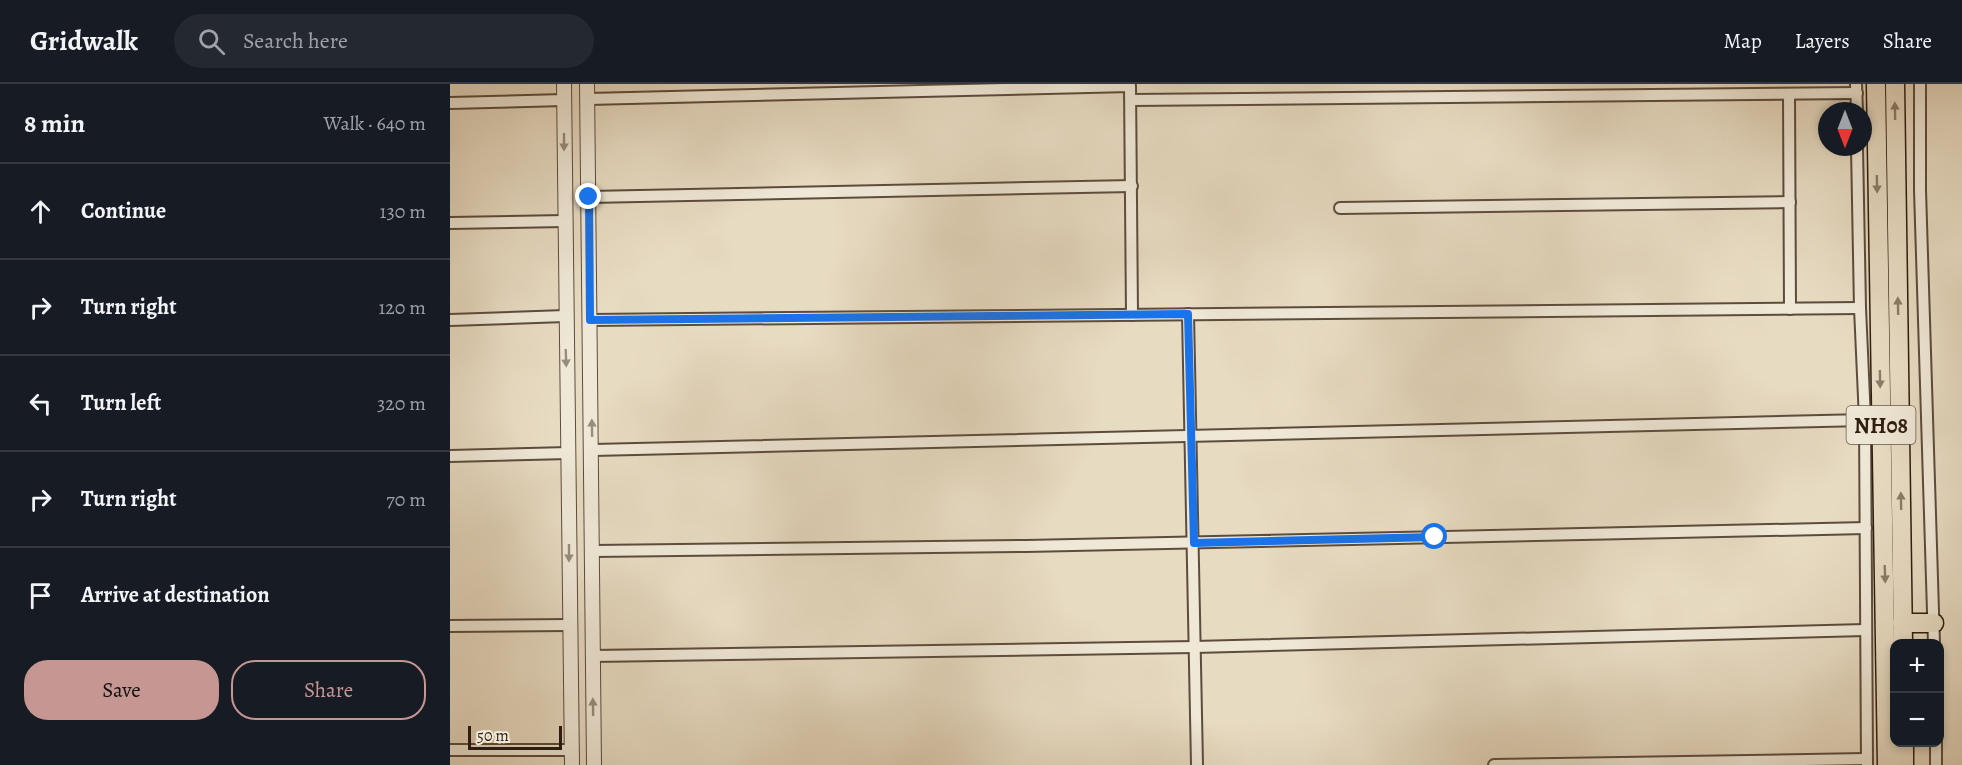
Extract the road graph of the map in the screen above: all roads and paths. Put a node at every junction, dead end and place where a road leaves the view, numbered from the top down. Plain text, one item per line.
1 (564, 84) edge
2 (587, 84) edge
3 (1876, 84) edge
4 (1895, 84) edge
5 (1920, 84) edge
6 (1857, 88) edge
7 (1713, 89) edge
8 (1789, 94) junction
9 (588, 99) junction
10 (564, 100) junction
11 (1131, 100) junction
12 (450, 103) edge
13 (1857, 156) edge
14 (1132, 186) junction
15 (589, 197) junction
16 (1790, 202) junction
17 (1340, 208) dead end
18 (565, 221) junction
19 (450, 224) edge
20 (1860, 308) junction
21 (1791, 309) junction
22 (1188, 314) junction
23 (1132, 315) junction
24 (564, 316) junction
25 (450, 320) edge
26 (590, 320) junction
27 (1865, 420) junction
28 (1192, 436) junction
29 (593, 450) junction
30 (569, 453) junction
31 (450, 456) edge
32 (1866, 528) junction
33 (1194, 543) junction
34 (594, 551) junction
35 (1902, 623) junction
36 (1934, 623) junction
37 (569, 625) junction
38 (450, 626) edge
39 (1865, 630) junction
40 (1903, 639) edge
41 (1934, 639) edge
42 (1195, 647) junction
43 (592, 656) junction
44 (1904, 747) edge
45 (1936, 747) edge
46 (450, 750) edge
47 (571, 750) junction
48 (1867, 762) edge
49 (572, 765) edge
50 (594, 765) edge
51 (1197, 765) edge
52 (1494, 765) edge
53 (1887, 765) edge
54 (1904, 765) edge
55 (1935, 765) edge

1 - 10 street
2 - 9 street
3 -> 53 highway, NH08
35 -> 4 highway, NH08
5 - 36 street
6 - 8 street
7 - 8 street
7 - 11 street
8 - 16 street
9 - 11 street
9 - 15 street
10 - 12 street
10 -> 18 street
11 - 14 street
13 - 20 street
14 - 15 street
14 - 23 street
15 - 26 street
16 - 17 street
16 - 21 street
18 - 19 street
18 - 24 street
20 - 21 street
20 - 27 street
21 - 22 street
22 - 23 street
22 - 28 street
23 - 26 street
24 - 25 street
24 -> 30 street
29 -> 26 street
27 - 28 street
27 - 32 street
28 - 29 street
28 - 33 street
29 - 34 street
30 - 31 street
30 -> 37 street
32 - 33 street
32 - 39 street
33 - 34 street
33 - 42 street
34 - 43 street
35 - 36 highway
35 - 40 highway, NH08
36 - 41 street
37 - 38 street
37 - 47 street
39 - 42 street
39 - 48 street
42 - 43 street
42 - 51 street
50 -> 43 street
44 - 54 highway
45 - 55 street
46 - 47 street
47 - 49 street
48 - 52 street

